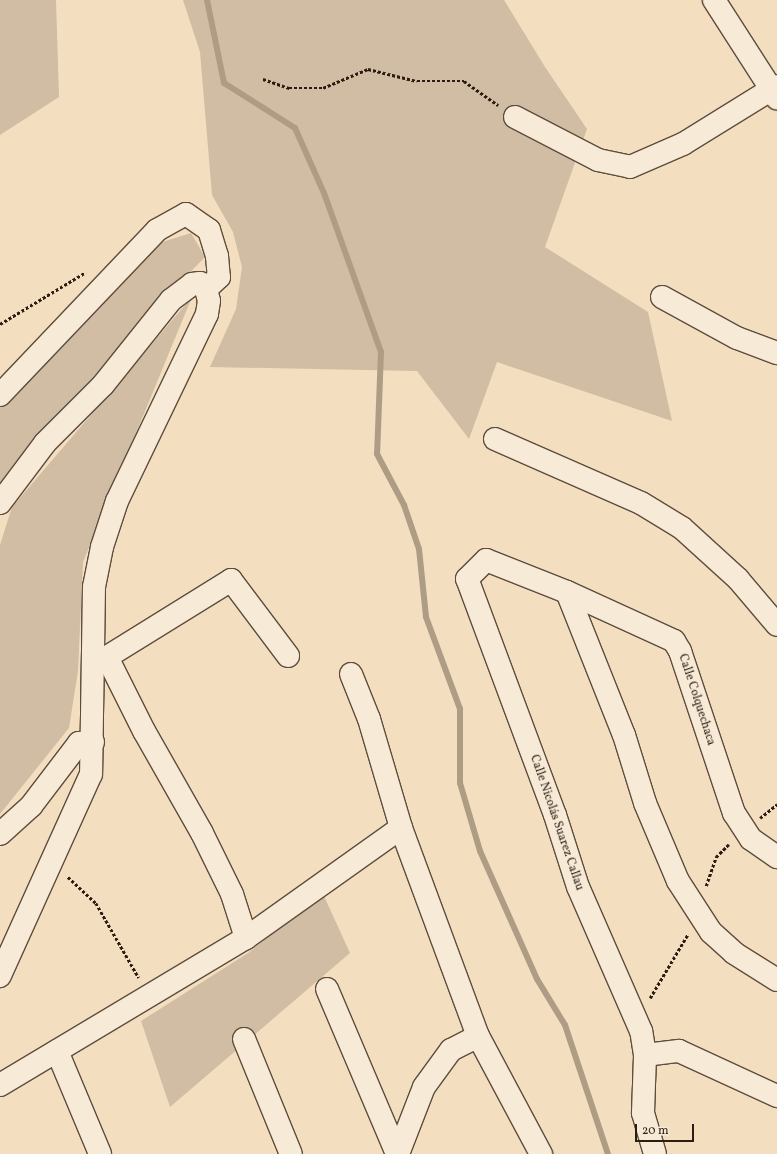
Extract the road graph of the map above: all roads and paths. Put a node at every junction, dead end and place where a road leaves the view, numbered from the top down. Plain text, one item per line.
1 (714, 0) edge
2 (263, 79) dead end
3 (775, 91) edge
4 (515, 117) joint
5 (90, 270) dead end
6 (206, 290) junction
7 (662, 297) dead end
8 (0, 324) edge
9 (777, 353) edge
10 (0, 395) edge
11 (495, 439) dead end
12 (0, 503) edge
13 (567, 592) junction
14 (777, 625) edge
15 (288, 656) dead end
16 (351, 674) dead end
17 (124, 692) junction
18 (92, 707) junction
19 (93, 742) junction
20 (401, 828) junction
21 (0, 834) edge
22 (777, 857) edge
23 (52, 862) junction
24 (246, 938) junction
25 (0, 976) edge
26 (777, 980) edge
27 (327, 989) dead end
28 (149, 996) junction
29 (478, 1036) junction
30 (244, 1039) dead end
31 (57, 1051) junction
32 (645, 1055) junction
33 (0, 1084) edge
34 (777, 1096) edge
35 (100, 1154) edge
36 (291, 1154) edge
37 (397, 1154) edge
38 (541, 1154) edge
39 (654, 1154) edge

1 - 3 street
2 - 4 path
3 - 4 street
5 - 8 path
6 - 10 street
6 - 12 street
6 - 18 street
7 - 9 street
11 - 14 street
13 - 22 street, Calle Colquechaca
13 - 26 street
13 - 32 street, Calle Nicolás Suarez Callau
15 - 17 street
16 - 20 street
17 - 18 street
17 - 24 street
18 - 19 street
19 - 21 street
19 - 23 street
20 - 24 street
20 - 29 street
23 - 25 street
23 - 28 path
24 - 28 street
27 - 37 street
28 - 31 street
29 - 37 street
29 - 38 street
30 - 36 street
31 - 33 street
31 - 35 street
32 - 34 street
32 - 39 street, Calle Nicolás Suarez Callau

